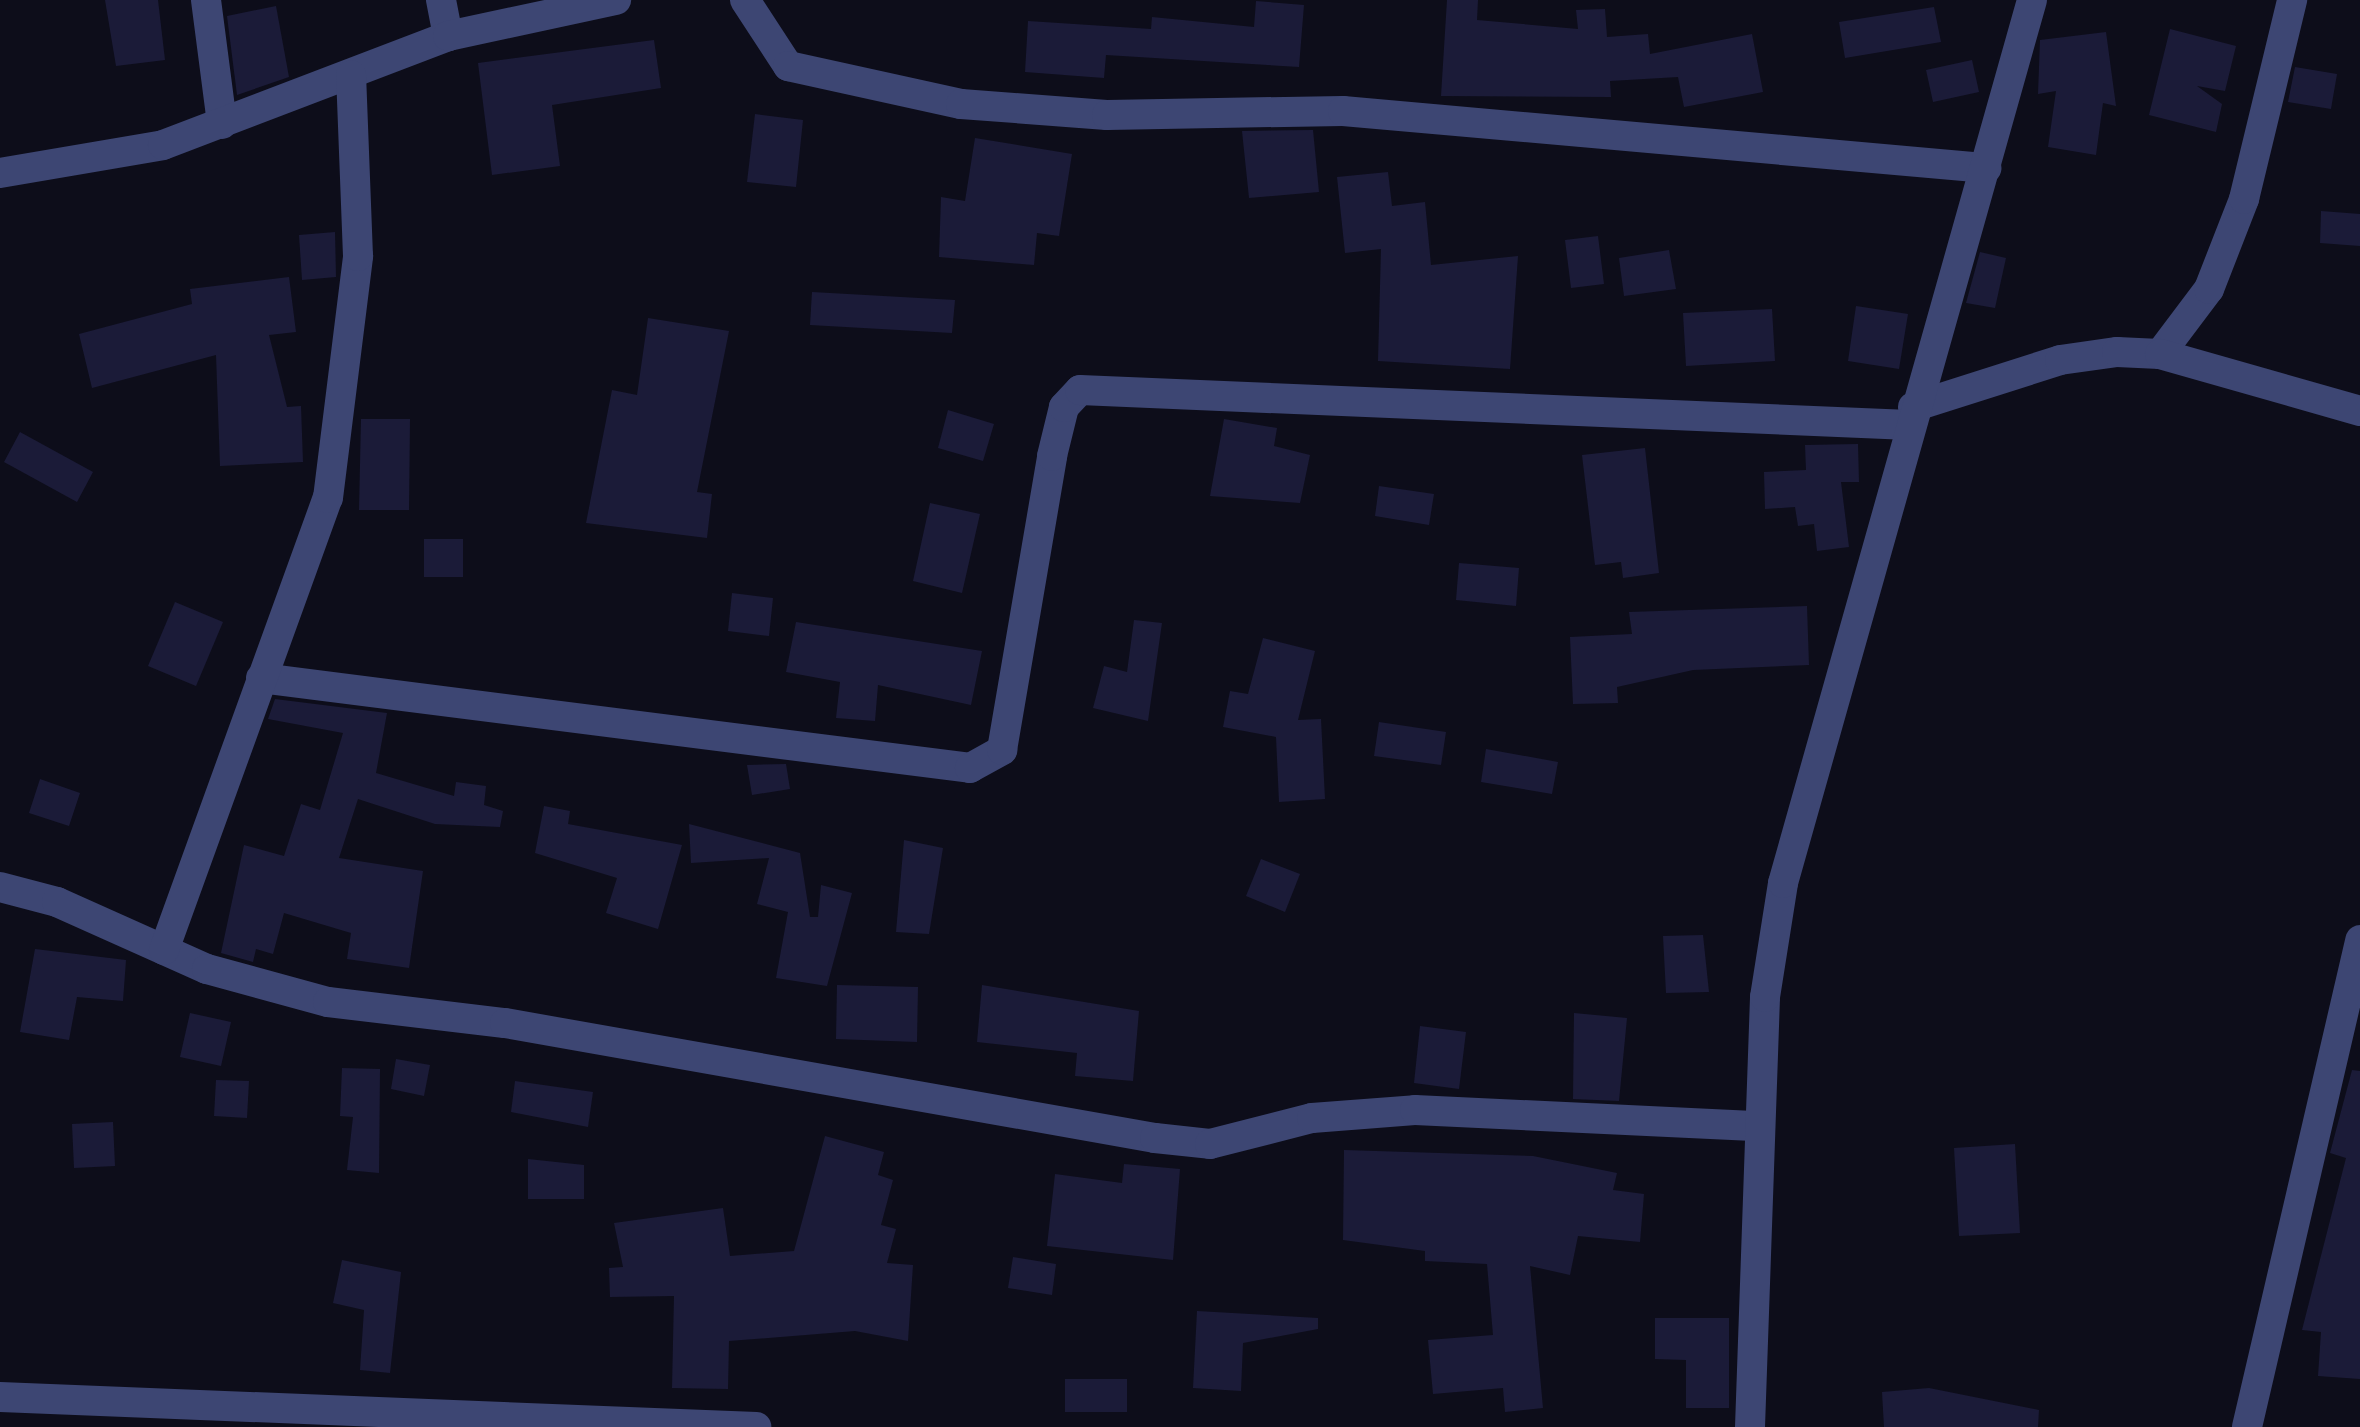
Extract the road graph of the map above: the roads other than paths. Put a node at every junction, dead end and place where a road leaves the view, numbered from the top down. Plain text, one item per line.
1 (206, 0) edge
2 (440, 0) edge
3 (616, 0) edge
4 (746, 0) edge
5 (2032, 0) edge
6 (2292, 0) edge
7 (448, 36) junction
8 (351, 74) junction
9 (222, 124) junction
10 (1986, 168) junction
11 (0, 173) edge
12 (2160, 354) junction
13 (2360, 411) edge
14 (1911, 416) junction
15 (261, 678) junction
16 (0, 887) edge
17 (2360, 940) edge
18 (164, 950) junction
19 (1759, 1126) junction
20 (0, 1397) edge
21 (496, 1420) edge
22 (756, 1427) edge
23 (1750, 1427) edge
24 (2246, 1427) edge

1 - 9 street
2 - 7 street
3 - 7 street
4 - 10 street
5 - 10 street
6 - 12 street
7 - 8 street
8 - 9 street
8 - 15 street
9 - 11 street
10 - 14 street
12 - 13 street
12 - 14 street
14 - 15 street
14 - 19 street
15 - 18 street
16 - 18 street
17 - 24 street
18 - 19 street
19 - 23 street
20 - 21 street
21 - 22 street

